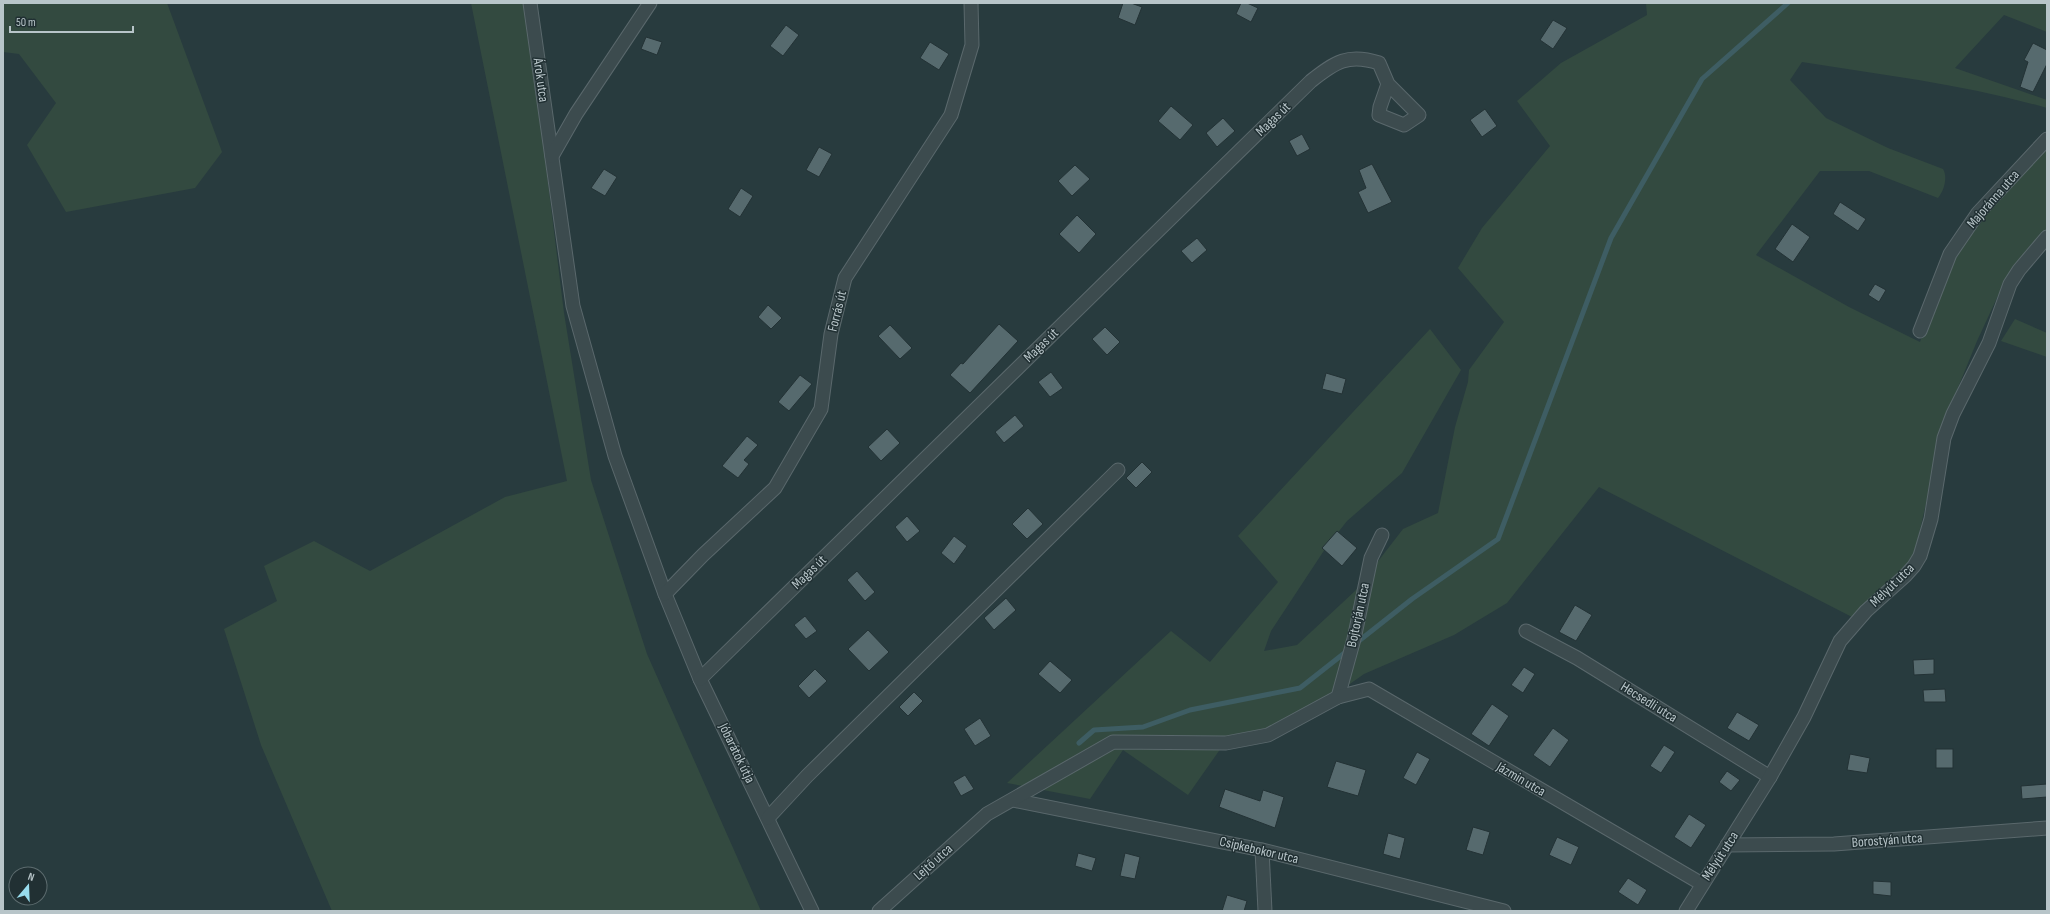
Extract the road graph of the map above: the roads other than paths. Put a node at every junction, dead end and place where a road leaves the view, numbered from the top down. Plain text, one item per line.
1 (530, 3) edge
2 (650, 3) edge
3 (971, 3) edge
4 (1388, 84) dead end
5 (2047, 139) edge
6 (552, 156) junction
7 (2047, 238) edge
8 (1920, 331) dead end
9 (1118, 470) dead end
10 (1382, 535) dead end
11 (665, 594) junction
12 (1526, 631) dead end
13 (700, 679) junction
14 (1338, 697) junction
15 (1770, 777) junction
16 (1013, 800) junction
17 (768, 818) junction
18 (2047, 828) edge
19 (1727, 845) junction
20 (1262, 850) junction
21 (1702, 884) junction
22 (812, 911) edge
23 (879, 911) edge
24 (1265, 911) edge
25 (1504, 911) edge
26 (1686, 911) edge

1 - 6 street, Árok utca
2 - 6 street
3 - 11 street, Forrás út
4 - 13 street, Magas út
5 - 8 street, Majoránna utca
6 - 11 street, Árok utca
7 - 15 street, Mélyút utca
9 - 17 street
10 - 14 street, Bojtorján utca
11 - 13 street, Jóbarátok útja
12 - 15 street, Hecsedli utca
13 - 17 street, Jóbarátok útja
14 - 16 street, Jázmin utca
14 - 21 street, Jázmin utca
15 - 19 street, Mélyút utca
16 - 20 street, Csipkebokor utca
16 - 23 street, Lejtő utca
17 - 22 street, Jóbarátok útja
18 - 19 street, Borostyán utca
19 - 21 street, Mélyút utca
20 - 24 street
20 - 25 street, Csipkebokor utca
21 - 26 street, Mélyút utca

